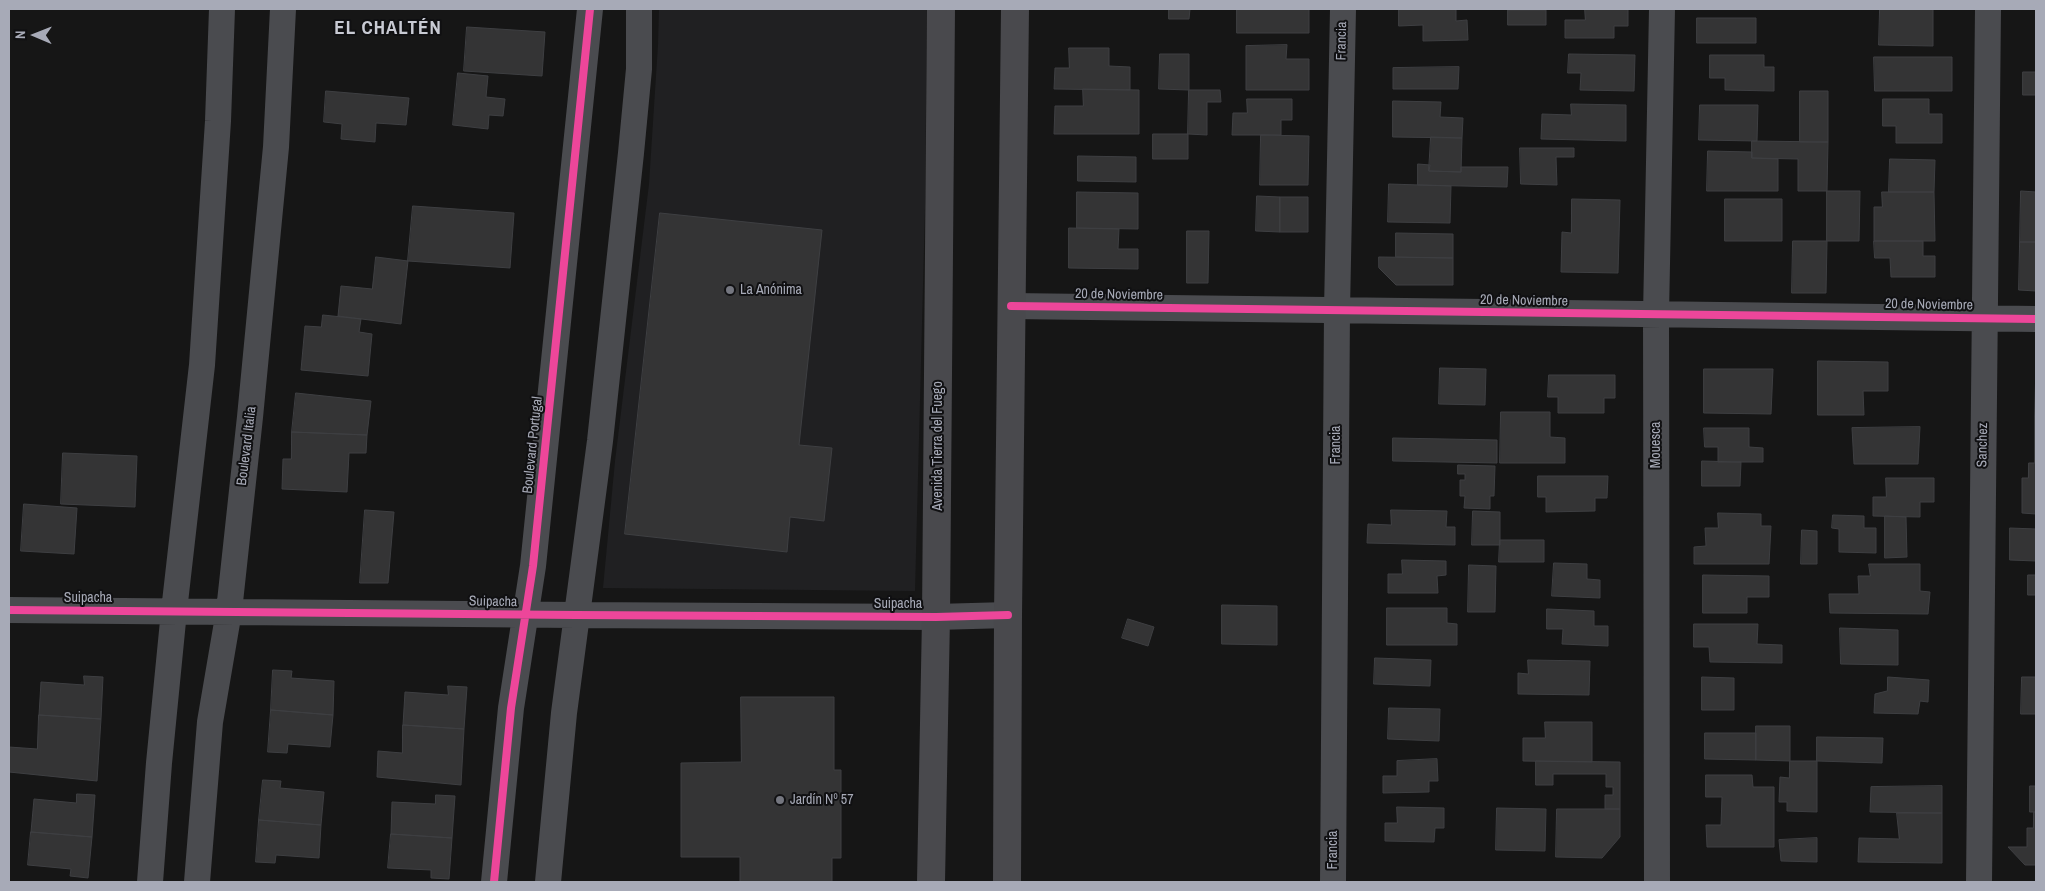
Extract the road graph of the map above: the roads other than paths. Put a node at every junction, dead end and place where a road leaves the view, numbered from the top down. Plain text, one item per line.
1 (222, 9) edge
2 (283, 9) edge
3 (590, 9) edge
4 (639, 9) edge
5 (941, 9) edge
6 (1015, 9) edge
7 (1343, 9) edge
8 (1662, 9) edge
9 (1988, 9) edge
10 (1011, 306) junction
11 (1337, 310) junction
12 (1656, 315) junction
13 (1984, 318) junction
14 (2036, 319) edge
15 (9, 610) edge
16 (174, 611) junction
17 (229, 611) junction
18 (525, 615) junction
19 (1008, 615) junction
20 (576, 616) junction
21 (936, 617) junction
22 (150, 882) edge
23 (197, 882) edge
24 (494, 882) edge
25 (548, 882) edge
26 (931, 882) edge
27 (1007, 882) edge
28 (1333, 882) edge
29 (1657, 882) edge
30 (1979, 882) edge

1 - 16 street
2 - 17 street, Boulevard Italia
3 - 18 street, Boulevard Portugal
4 - 20 street
5 - 21 street, Avenida Tierra del Fuego
6 - 10 street
7 - 11 street, Francia
8 - 12 street, Mouesca
9 - 13 street, Sanchez
10 - 11 street, 20 de Noviembre
10 - 19 street
11 - 12 street, 20 de Noviembre
11 - 28 street, Francia
12 - 13 street, 20 de Noviembre
12 - 29 street, Mouesca
13 - 14 street, 20 de Noviembre
13 - 30 street, Sanchez
15 - 16 street, Suipacha
16 - 17 street, Suipacha
16 - 22 street
17 - 18 street, Suipacha
17 - 23 street, Boulevard Italia
18 - 20 street, Suipacha
18 - 24 street, Boulevard Portugal
19 - 21 street, Suipacha
19 - 27 street
20 - 21 street, Suipacha
20 - 25 street
21 - 26 street, Avenida Tierra del Fuego

